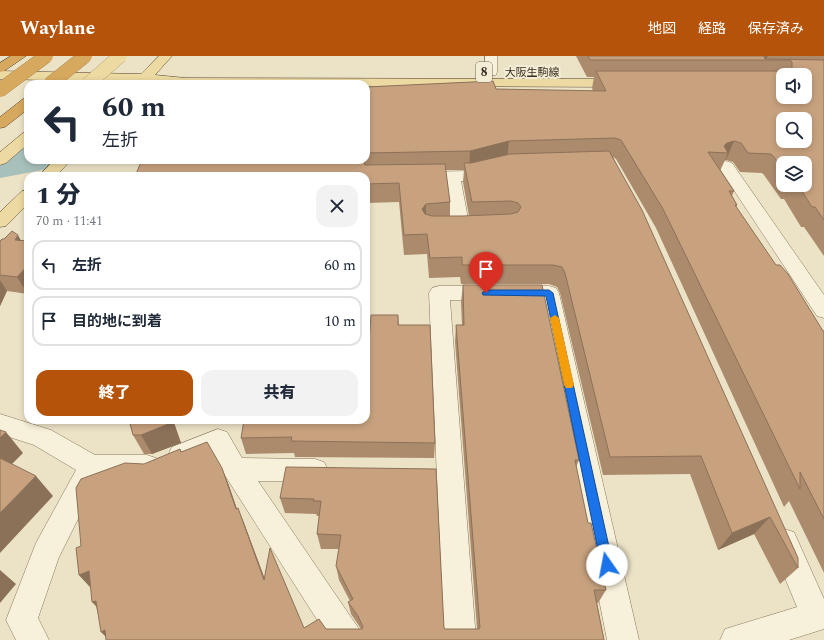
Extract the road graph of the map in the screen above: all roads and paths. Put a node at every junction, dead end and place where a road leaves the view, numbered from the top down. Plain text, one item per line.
1 (20, 56) edge
2 (46, 56) edge
3 (85, 56) edge
4 (120, 56) edge
5 (166, 56) edge
6 (491, 56) edge
7 (0, 68) edge
8 (491, 72) junction
9 (0, 75) edge
10 (55, 80) edge
11 (93, 80) edge
12 (118, 80) edge
13 (143, 80) edge
14 (148, 80) edge
15 (370, 80) edge
16 (0, 90) edge
17 (24, 105) edge
18 (0, 124) edge
19 (24, 139) edge
20 (0, 160) edge
21 (59, 164) edge
22 (507, 166) edge
23 (726, 166) edge
24 (51, 172) edge
25 (452, 176) junction
26 (370, 178) edge
27 (24, 199) edge
28 (0, 222) edge
29 (462, 229) edge
30 (824, 311) edge
31 (4, 430) edge
32 (92, 466) junction
33 (235, 469) junction
34 (339, 470) edge
35 (776, 523) edge
36 (820, 615) edge
37 (33, 640) edge
38 (348, 640) edge
39 (460, 640) edge
40 (623, 640) edge
41 (736, 640) edge

1 - 7 highway
2 - 16 highway, bridge
3 - 10 highway, bridge
4 - 11 main road, bridge
5 - 13 main road
6 - 8 street
8 - 14 main road, 大阪生駒線 / 8
8 - 15 main road, 大阪生駒線 / 8
9 - 12 main road, 大阪生駒線 / 8
17 - 18 highway
19 - 20 main road
21 - 24 main road
22 - 25 street
23 - 30 street
25 - 26 street
25 - 29 street
27 - 28 main road
31 - 32 street
32 - 33 street
32 - 37 street
33 - 34 street
33 - 38 street
35 - 36 street
36 - 41 street
39 - 40 street

